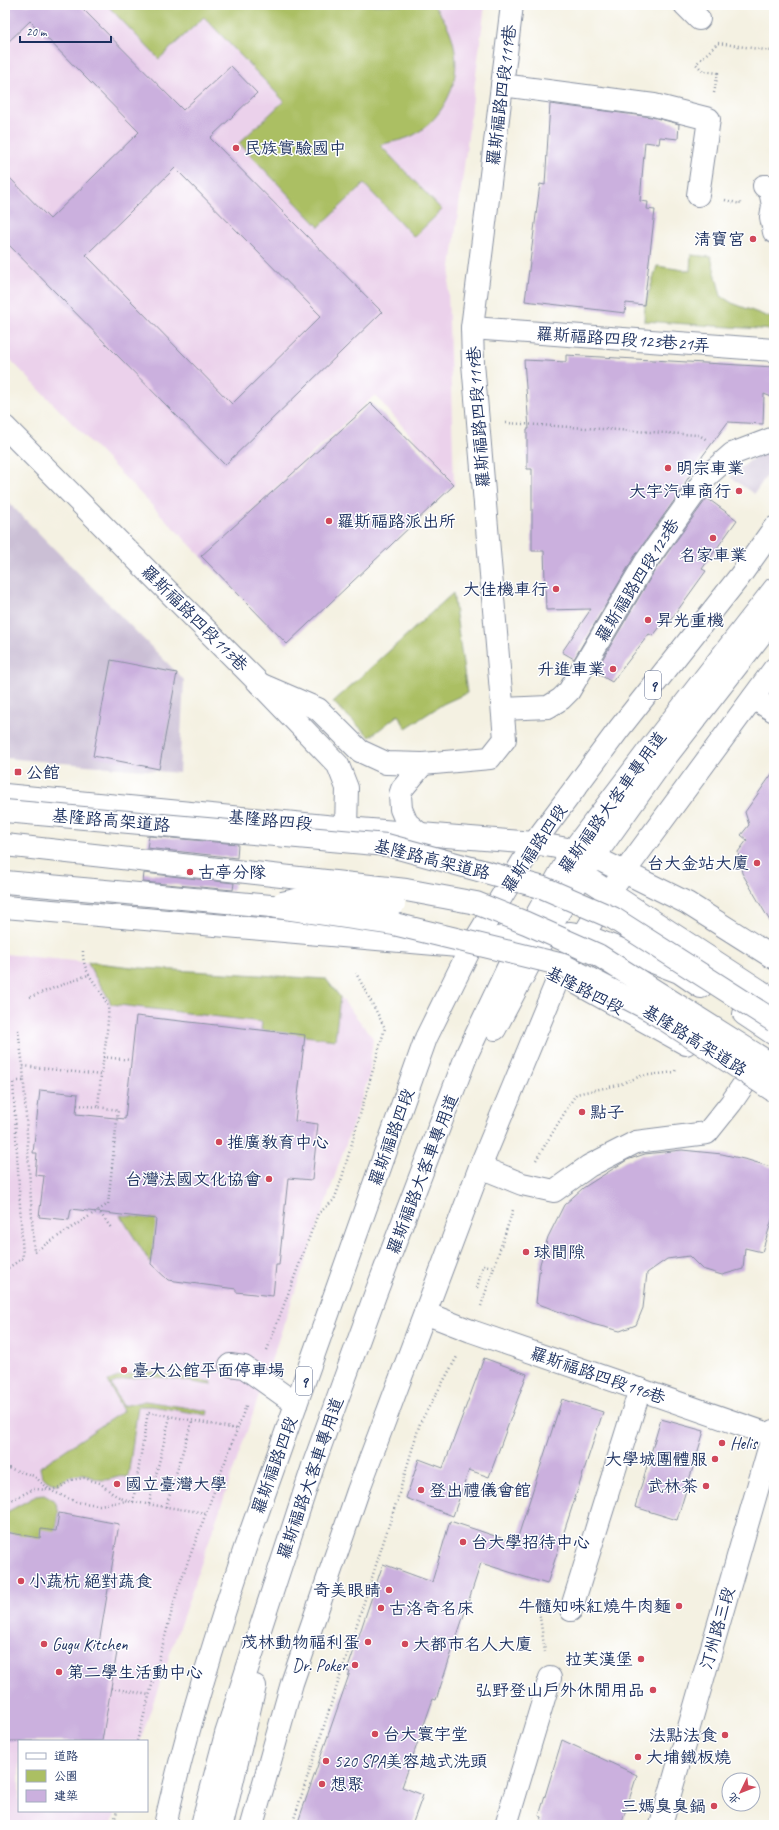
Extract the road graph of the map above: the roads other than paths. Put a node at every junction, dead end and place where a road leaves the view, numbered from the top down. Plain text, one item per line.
1 (512, 5) edge
2 (502, 85) junction
3 (764, 186) road end
4 (698, 195) road end
5 (774, 232) edge
6 (472, 328) junction
7 (774, 350) edge
8 (5, 427) edge
9 (774, 438) edge
10 (774, 528) edge
11 (774, 589) edge
12 (774, 618) edge
13 (774, 669) edge
14 (260, 684) junction
15 (753, 698) junction
16 (503, 709) junction
17 (774, 711) edge
18 (423, 764) junction
19 (5, 795) edge
20 (5, 811) edge
21 (346, 828) junction
22 (420, 834) junction
23 (534, 843) junction
24 (5, 845) edge
25 (594, 857) junction
26 (573, 863) junction
27 (624, 872) junction
28 (5, 882) edge
29 (609, 892) junction
30 (271, 906) junction
31 (5, 907) edge
32 (526, 928) junction
33 (548, 929) junction
34 (583, 935) junction
35 (471, 947) junction
36 (774, 958) edge
37 (521, 960) junction
38 (560, 974) junction
39 (774, 1000) edge
40 (774, 1021) edge
41 (774, 1034) edge
42 (774, 1066) edge
43 (746, 1081) junction
44 (774, 1090) edge
45 (774, 1099) edge
46 (480, 1167) junction
47 (425, 1313) junction
48 (230, 1364) dead end
49 (640, 1389) junction
50 (296, 1404) junction
51 (774, 1434) edge
52 (571, 1610) road end
53 (550, 1678) road end
54 (165, 1825) edge
55 (202, 1825) edge
56 (222, 1825) edge
57 (252, 1825) edge
58 (506, 1825) edge
59 (661, 1825) edge

1 - 2 main road, 羅斯福路四段119巷
2 - 4 main road
2 - 6 main road, 羅斯福路四段119巷
3 - 5 main road
6 - 7 main road, 羅斯福路四段123巷21弄
6 - 16 main road, 羅斯福路四段119巷
8 - 14 main road, 羅斯福路四段113巷
9 - 16 main road, 羅斯福路四段123巷
10 - 23 main road, 羅斯福路四段 / 9
11 - 26 main road, 羅斯福路大客車專用道 / 9
12 - 25 main road, 羅斯福路大客車專用道
13 - 15 main road
14 - 18 main road, 羅斯福路四段119巷
14 - 21 main road, 羅斯福路四段113巷
15 - 17 main road
15 - 27 main road
16 - 18 main road, 羅斯福路四段119巷
18 - 22 main road
19 - 21 main road, 基隆路四段
20 - 40 main road, 基隆路高架道路, bridge
21 - 22 main road, 基隆路四段
22 - 23 main road, 基隆路四段
23 - 26 main road, 基隆路四段
23 - 35 main road, 羅斯福路四段 / 9
24 - 32 main road, bridge
25 - 26 main road, 基隆路四段
25 - 27 main road, 基隆路四段
26 - 29 main road, 基隆路四段
26 - 32 main road, 羅斯福路大客車專用道 / 9
26 - 33 main road, 羅斯福路大客車專用道 / 9
27 - 29 main road
27 - 36 main road, 基隆路四段
28 - 30 main road, 基隆路高架道路
29 - 34 main road
29 - 39 main road, 基隆路四段
30 - 32 main road, bridge
30 - 44 main road, 基隆路高架道路, bridge
31 - 35 main road, 基隆路四段
32 - 33 main road, 基隆路四段
32 - 35 main road, 基隆路四段
32 - 37 main road, 羅斯福路大客車專用道 / 9
32 - 42 main road, bridge
33 - 34 main road, 基隆路四段
33 - 37 main road, 羅斯福路大客車專用道 / 9
34 - 38 main road
34 - 41 main road, 基隆路四段
35 - 37 main road, 基隆路四段
35 - 50 main road, 羅斯福路四段 / 9
37 - 38 main road, 基隆路四段
37 - 55 main road, 羅斯福路大客車專用道 / 9
37 - 56 main road, 羅斯福路大客車專用道 / 9
38 - 43 main road, 基隆路四段
38 - 46 main road
43 - 45 main road, 基隆路四段
43 - 46 main road
46 - 47 main road
47 - 49 main road, 羅斯福路四段196巷
47 - 57 main road
48 - 50 main road
49 - 51 main road, 羅斯福路四段196巷
49 - 52 main road
50 - 54 main road, 羅斯福路四段 / 9
51 - 59 main road, 汀州路三段
53 - 58 main road

